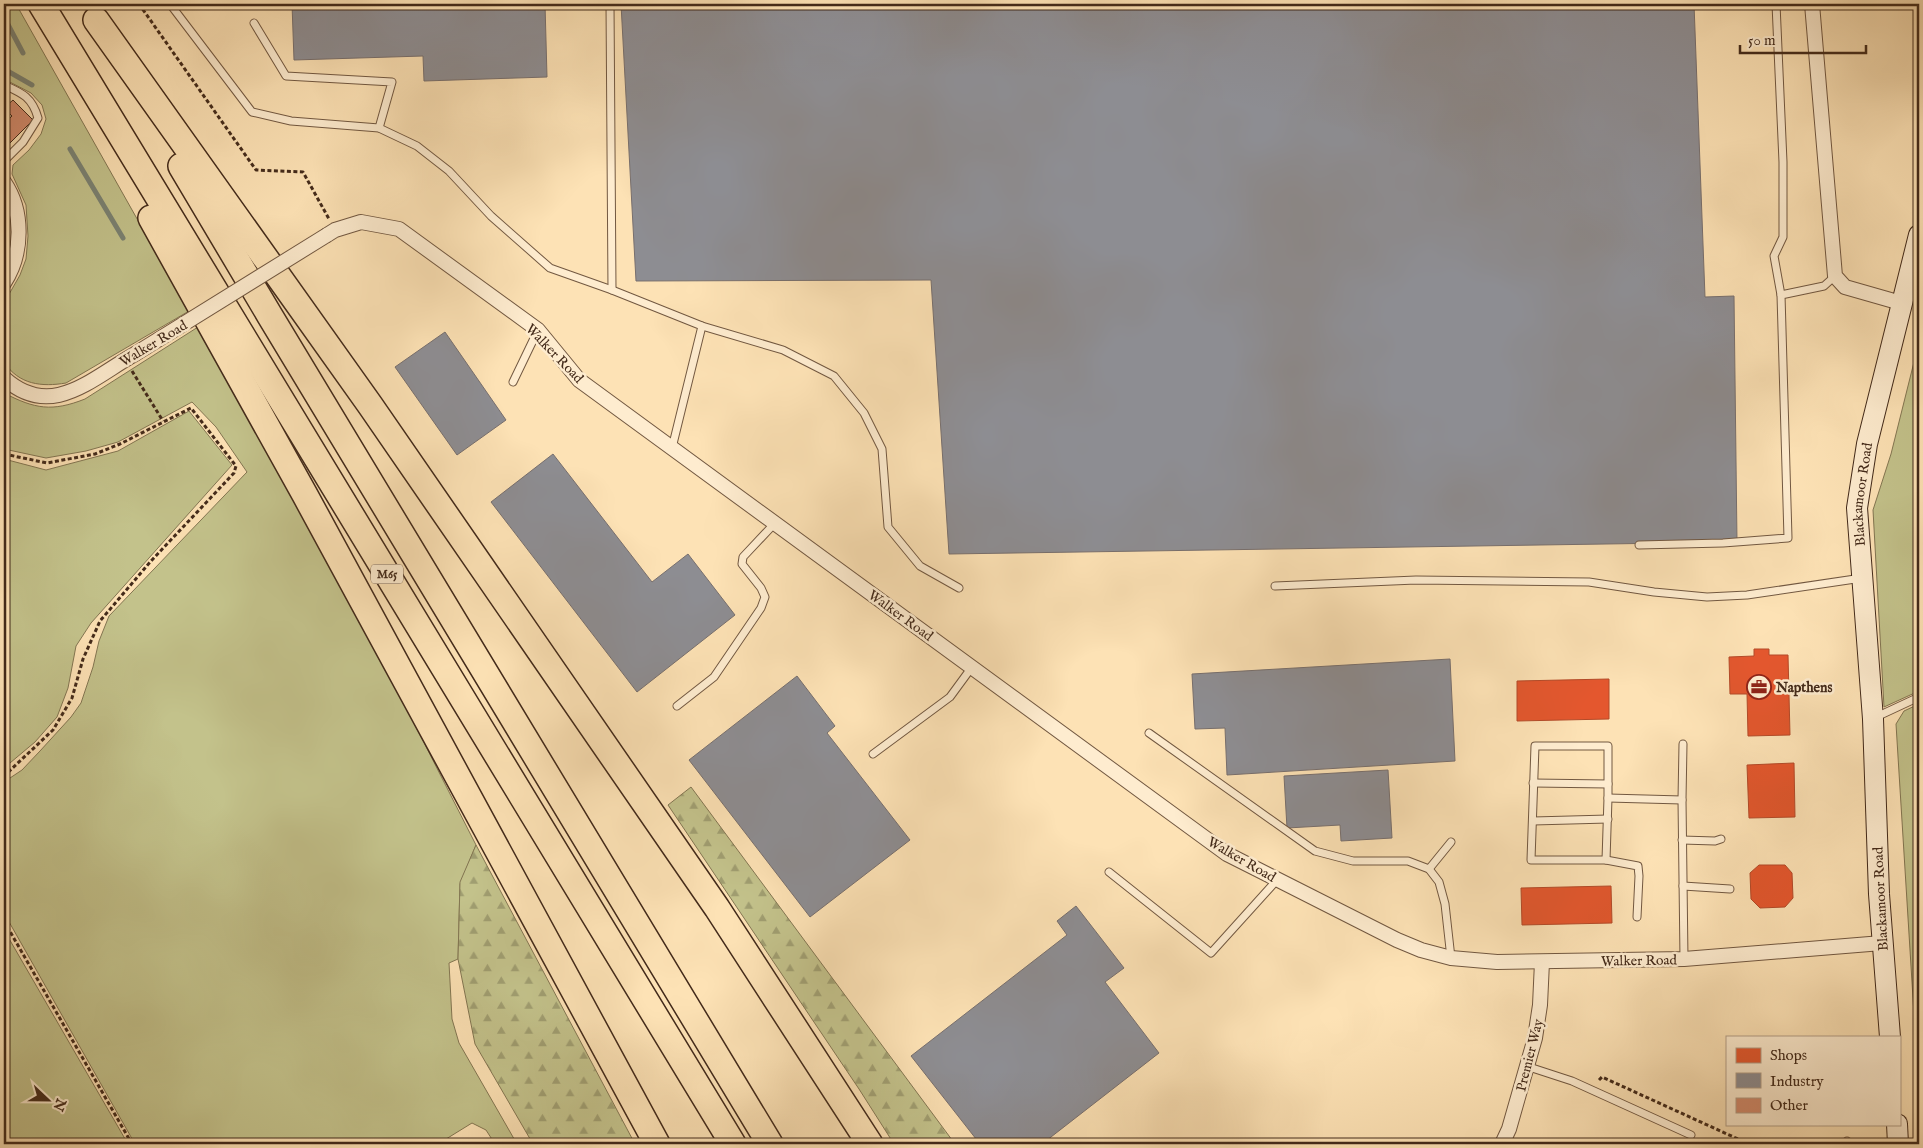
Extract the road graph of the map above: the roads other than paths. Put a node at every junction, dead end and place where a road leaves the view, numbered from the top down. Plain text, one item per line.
1 (41, 4) edge
2 (170, 4) edge
3 (610, 4) edge
4 (1776, 4) edge
5 (1812, 4) edge
6 (92, 12) edge
7 (254, 23) dead end
8 (65, 46) junction
9 (4, 85) edge
10 (379, 128) junction
11 (4, 161) edge
12 (4, 182) edge
13 (1919, 235) edge
14 (1836, 276) junction
15 (4, 283) edge
16 (612, 290) junction
17 (1781, 295) junction
18 (1901, 303) junction
19 (702, 326) junction
20 (538, 330) junction
21 (4, 378) edge
22 (513, 382) dead end
23 (672, 448) junction
24 (776, 523) junction
25 (1639, 545) dead end
26 (1862, 578) junction
27 (1275, 586) dead end
28 (959, 588) dead end
29 (972, 667) junction
30 (1919, 698) edge
31 (677, 706) dead end
32 (1873, 719) junction
33 (1149, 733) dead end
34 (1683, 744) dead end
35 (873, 754) dead end
36 (1533, 783) junction
37 (1608, 784) junction
38 (1608, 798) junction
39 (1682, 800) junction
40 (1608, 819) junction
41 (1533, 820) junction
42 (1721, 839) dead end
43 (1682, 840) junction
44 (1451, 842) dead end
45 (1606, 860) junction
46 (1429, 869) junction
47 (1110, 872) dead end
48 (1276, 880) junction
49 (1683, 886) junction
50 (1730, 889) dead end
51 (1637, 917) dead end
52 (1882, 943) junction
53 (1451, 958) junction
54 (1684, 959) junction
55 (1542, 962) junction
56 (1890, 1036) edge
57 (1526, 1066) junction
58 (1897, 1126) edge
59 (1691, 1135) dead end
60 (657, 1144) edge
61 (733, 1144) edge
62 (770, 1144) edge
63 (870, 1144) edge
64 (1502, 1144) edge
65 (1898, 1144) edge

1 - 8 highway, M65
2 - 10 lane
3 - 16 lane
4 - 17 lane
5 - 14 street
6 - 62 highway, M65
6 - 63 highway
7 - 10 lane
8 - 60 highway, M65
8 - 61 highway, M65
9 - 11 lane
10 - 16 lane
12 - 15 street
13 - 18 main road, Blackamoor Road
14 - 17 lane
14 - 18 street
16 - 19 lane
17 - 25 lane
18 - 26 main road, Blackamoor Road
19 - 23 lane
19 - 28 lane
20 - 21 street, Walker Road, bridge
20 - 22 lane
20 - 23 street, Walker Road
23 - 24 street, Walker Road
24 - 29 street, Walker Road
24 - 31 lane
26 - 27 lane
26 - 32 main road, Blackamoor Road
29 - 35 lane
29 - 48 street, Walker Road
30 - 32 lane
32 - 52 main road, Blackamoor Road
33 - 46 lane
34 - 39 lane
36 - 37 lane
36 - 37 lane
36 - 41 lane
37 - 38 lane
38 - 39 lane
38 - 40 lane
39 - 43 lane
40 - 41 lane
40 - 45 lane
41 - 45 lane
42 - 43 lane
43 - 49 lane
44 - 46 lane
45 - 51 lane
46 - 53 lane
47 - 48 lane
48 - 53 street, Walker Road
49 - 50 lane
49 - 54 lane
52 - 54 street, Walker Road
52 - 56 main road, Blackamoor Road
53 - 55 street, Walker Road
54 - 55 street, Walker Road
55 - 57 street, Premier Way
57 - 59 lane
57 - 64 street, Premier Way
58 - 65 main road

